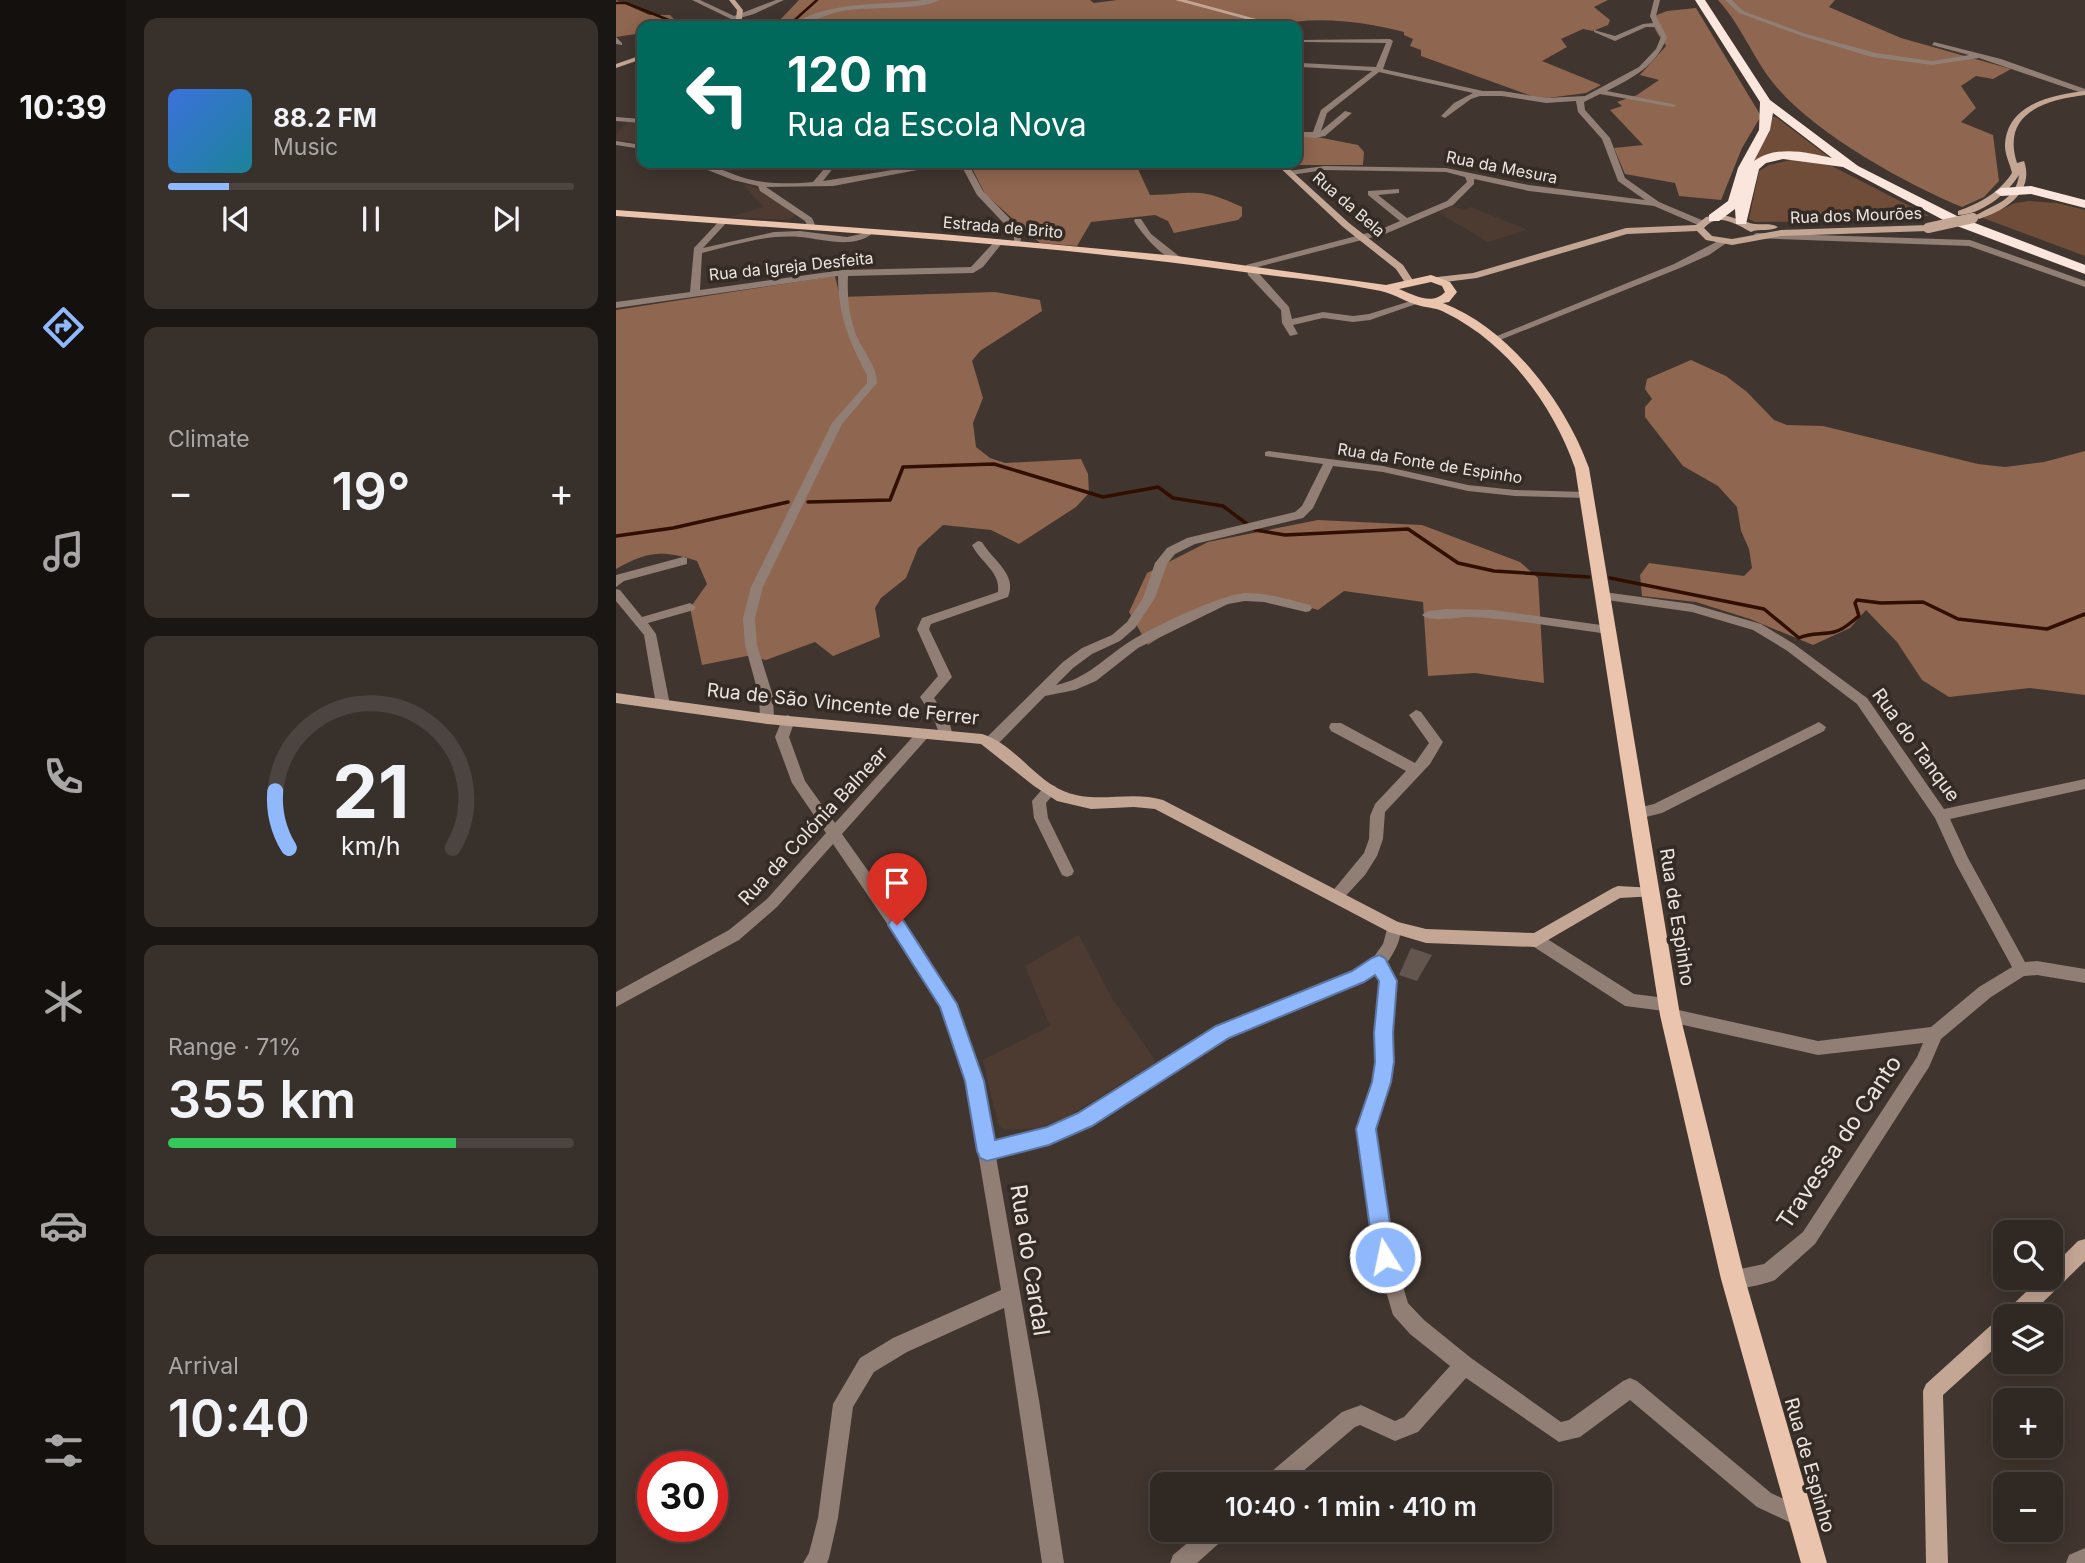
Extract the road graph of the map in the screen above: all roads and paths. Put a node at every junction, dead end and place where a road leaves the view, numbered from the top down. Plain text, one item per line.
1 (695, 0) edge
2 (732, 0) edge
3 (780, 0) edge
4 (937, 0) edge
5 (1178, 0) edge
6 (1657, 0) edge
7 (1700, 0) edge
8 (1709, 0) edge
9 (1728, 0) edge
10 (741, 16) junction
11 (740, 21) edge
12 (804, 21) edge
13 (1260, 21) edge
14 (1656, 25) junction
15 (1595, 31) dead end
16 (1302, 40) edge
17 (1934, 44) dead end
18 (1980, 56) junction
19 (637, 59) edge
20 (616, 66) edge
21 (1302, 66) edge
22 (1379, 69) junction
23 (1599, 92) junction
24 (2085, 92) edge
25 (1481, 93) junction
26 (1585, 98) junction
27 (1766, 102) junction
28 (1673, 105) dead end
29 (1348, 113) dead end
30 (1445, 116) dead end
31 (616, 119) edge
32 (637, 121) edge
33 (1302, 135) edge
34 (1315, 136) junction
35 (616, 143) edge
36 (637, 146) edge
37 (710, 168) edge
38 (828, 168) edge
39 (924, 168) edge
40 (966, 168) edge
41 (1285, 168) edge
42 (1854, 169) junction
43 (1291, 173) junction
44 (1469, 176) junction
45 (2020, 181) junction
46 (817, 183) junction
47 (761, 184) junction
48 (1396, 191) dead end
49 (1636, 192) junction
50 (1624, 198) junction
51 (2053, 198) junction
52 (2004, 199) junction
53 (1656, 204) junction
54 (2085, 206) edge
55 (616, 213) edge
56 (1714, 218) junction
57 (726, 220) junction
58 (1138, 221) dead end
59 (1406, 222) junction
60 (1744, 223) junction
61 (1700, 226) junction
62 (812, 227) junction
63 (870, 232) junction
64 (1753, 236) junction
65 (1363, 237) junction
66 (999, 242) junction
67 (1722, 242) junction
68 (1017, 244) junction
69 (697, 252) junction
70 (1177, 259) junction
71 (2085, 261) edge
72 (1250, 267) junction
73 (1400, 267) junction
74 (2085, 270) edge
75 (843, 273) junction
76 (1474, 276) junction
77 (1433, 279) junction
78 (2085, 284) edge
79 (1408, 292) junction
80 (695, 293) junction
81 (1453, 300) junction
82 (1431, 303) junction
83 (616, 305) edge
84 (1287, 323) junction
85 (1293, 334) dead end
86 (1492, 340) junction
87 (1269, 454) dead end
88 (1329, 463) junction
89 (1587, 495) junction
90 (978, 545) dead end
91 (684, 561) dead end
92 (616, 583) edge
93 (616, 593) edge
94 (1604, 596) junction
95 (690, 607) dead end
96 (1306, 608) dead end
97 (1428, 615) dead end
98 (642, 621) junction
99 (1608, 630) junction
100 (1043, 692) junction
101 (616, 698) edge
102 (663, 705) junction
103 (1416, 715) dead end
104 (767, 719) junction
105 (788, 720) junction
106 (1336, 727) dead end
107 (1819, 727) dead end
108 (946, 735) junction
109 (923, 736) junction
110 (991, 742) junction
111 (1416, 770) junction
112 (2085, 784) edge
113 (1050, 790) junction
114 (1638, 813) junction
115 (1941, 815) junction
116 (834, 835) junction
117 (1066, 871) dead end
118 (1650, 892) junction
119 (1336, 897) junction
120 (1394, 927) junction
121 (1536, 940) junction
122 (1379, 963) junction
123 (2021, 969) junction
124 (2085, 976) edge
125 (616, 1000) edge
126 (1669, 1010) junction
127 (1935, 1034) junction
128 (987, 1151) junction
129 (2085, 1248) edge
130 (1733, 1279) junction
131 (1010, 1295) junction
132 (2027, 1304) edge
133 (1993, 1337) edge
134 (1464, 1365) junction
135 (1286, 1472) edge
136 (1802, 1518) junction
137 (1205, 1542) edge
138 (2085, 1559) edge
139 (814, 1563) edge
140 (1053, 1563) edge
141 (1181, 1563) edge
142 (1814, 1563) edge
143 (1937, 1563) edge
144 (2077, 1563) edge

1 - 10 street
2 - 10 street
3 - 10 street
4 - 12 street
5 - 13 street
6 - 14 street
7 - 27 highway
8 - 71 highway
9 - 18 street
10 - 11 street
14 - 15 street
14 - 23 street
16 - 22 street
17 - 18 street
18 - 24 street
19 - 20 street
21 - 22 street
22 - 25 street
22 - 34 street
23 - 26 street
23 - 28 street
24 - 45 street
25 - 26 street
25 - 30 street
26 - 49 street
27 - 42 highway
27 - 56 highway
29 - 34 street
31 - 32 street
33 - 34 street
35 - 36 street
37 - 47 street
38 - 46 street
39 - 46 street
40 - 68 street
41 - 43 street, Rua da Bela
42 - 60 highway
42 - 74 highway
43 - 44 street, Rua da Mesura
43 - 65 street, Rua da Bela
44 - 50 street, Rua da Mesura
44 - 59 street
45 - 51 highway
45 - 52 highway
46 - 47 street
47 - 62 street
48 - 59 street
49 - 50 street
49 - 53 street
50 - 53 street, Rua da Mesura
51 - 52 highway
51 - 54 highway
52 - 60 street, Rua dos Mourões
52 - 64 street, Rua dos Mourões, bridge
53 - 61 street
55 - 57 main road, Estrada de Brito
56 - 60 street, Rua dos Mourões
56 - 61 street
57 - 62 main road, Estrada de Brito
57 - 69 street
58 - 70 street
59 - 65 street
60 - 64 street
61 - 67 street
61 - 76 street
62 - 63 main road, Estrada de Brito
63 - 66 main road, Estrada de Brito
63 - 69 street
64 - 67 street, Rua dos Mourões
64 - 78 street
65 - 72 street
65 - 73 street, Rua da Bela
66 - 68 main road, Estrada de Brito
66 - 75 street, Rua da Igreja Desfeita
67 - 86 street
68 - 70 main road, Estrada de Brito
69 - 80 street
70 - 72 main road, Estrada de Brito
72 - 79 main road, Estrada de Brito
72 - 84 street
73 - 77 street, Rua da Bela
73 - 79 street, Rua da Bela
75 - 80 street, Rua da Igreja Desfeita
75 - 104 street
76 - 77 street
76 - 81 street
77 - 79 main road
77 - 81 main road
79 - 82 main road, Estrada de Brito
79 - 84 street
80 - 83 street, Rua da Igreja Desfeita
81 - 82 main road, Rua de Espinho
81 - 82 main road
81 - 86 main road, Rua de Espinho
84 - 85 street
86 - 89 main road, Rua de Espinho
87 - 88 street, Rua da Fonte de Espinho
88 - 89 street, Rua da Fonte de Espinho
88 - 100 street
89 - 94 main road, Rua de Espinho
90 - 108 street
91 - 92 street
93 - 98 street
94 - 99 main road, Rua de Espinho
94 - 115 street, Rua do Tanque
95 - 98 street
96 - 100 street
97 - 99 street
98 - 102 street
99 - 114 main road, Rua de Espinho
100 - 110 street
101 - 102 street, Rua de São Vincente de Ferrer
102 - 104 street, Rua de São Vincente de Ferrer
103 - 111 street
104 - 105 street, Rua de São Vincente de Ferrer
105 - 109 street, Rua de São Vincente de Ferrer
105 - 116 street, Rua do Cardal
106 - 111 street
107 - 114 street
108 - 109 street, Rua de São Vincente de Ferrer
108 - 110 street, Rua de São Vincente de Ferrer
109 - 116 street, Rua da Colónia Balnear
110 - 113 street, Rua de São Vincente de Ferrer
111 - 119 street
112 - 115 street
113 - 117 street
113 - 119 street, Rua de São Vincente de Ferrer
114 - 118 main road, Rua de Espinho
115 - 123 street, Rua do Tanque
116 - 125 street, Rua da Colónia Balnear
116 - 128 street, Rua do Cardal
118 - 121 street
118 - 126 main road, Rua de Espinho
119 - 120 street, Rua de São Vincente de Ferrer
120 - 121 street, Rua de São Vincente de Ferrer
120 - 122 street
121 - 126 street
122 - 128 street
122 - 134 street
123 - 124 street
123 - 127 street
126 - 127 street
126 - 130 main road, Rua de Espinho
127 - 130 street, Travessa do Canto
128 - 131 street, Rua do Cardal
129 - 132 street
130 - 136 main road, Rua de Espinho
131 - 139 street
131 - 140 street, Rua do Cardal
133 - 143 street
134 - 135 street
134 - 136 street
136 - 142 main road, Rua de Espinho
137 - 141 street
138 - 144 street

